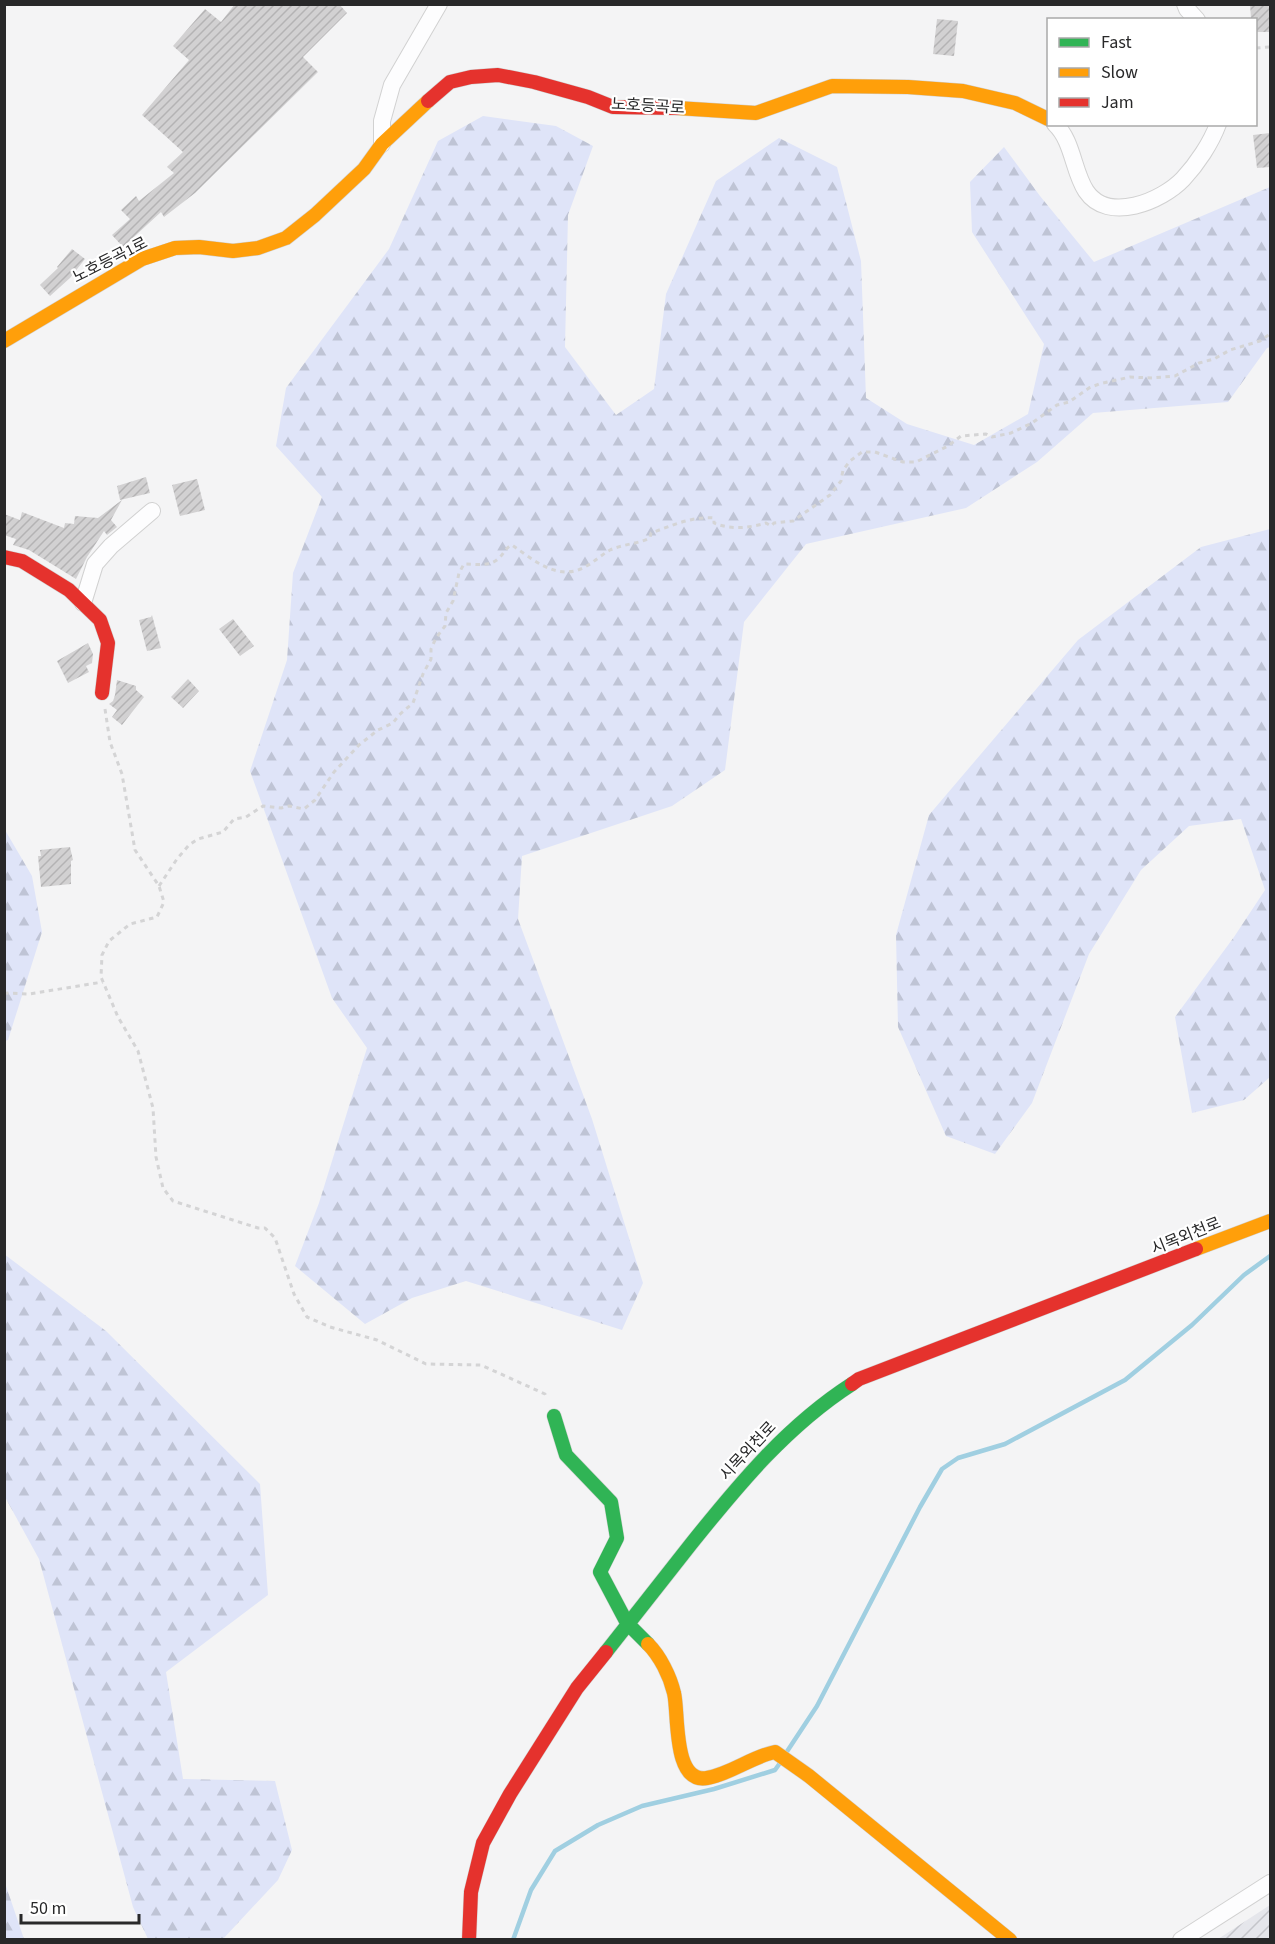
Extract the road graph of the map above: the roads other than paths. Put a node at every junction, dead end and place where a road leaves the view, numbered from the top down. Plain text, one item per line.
1 (439, 4) edge
2 (1185, 4) edge
3 (1195, 18) edge
4 (1047, 119) edge
5 (1056, 126) edge
6 (1217, 126) edge
7 (382, 144) junction
8 (4, 341) edge
9 (152, 511) dead end
10 (4, 557) edge
11 (82, 603) junction
12 (102, 693) road end
13 (1270, 1221) edge
14 (554, 1416) road end
15 (627, 1623) junction
16 (1270, 1883) edge
17 (469, 1940) edge
18 (1010, 1940) edge
19 (1181, 1940) edge

1 - 7 street
2 - 3 street
4 - 7 street, 노호등곡로
5 - 6 street
7 - 8 street, 노호등곡1로
9 - 11 street
10 - 11 street
11 - 12 street
13 - 15 street, 시목외천로
14 - 15 street
15 - 17 street, 시목외천로
15 - 18 street
16 - 19 street

